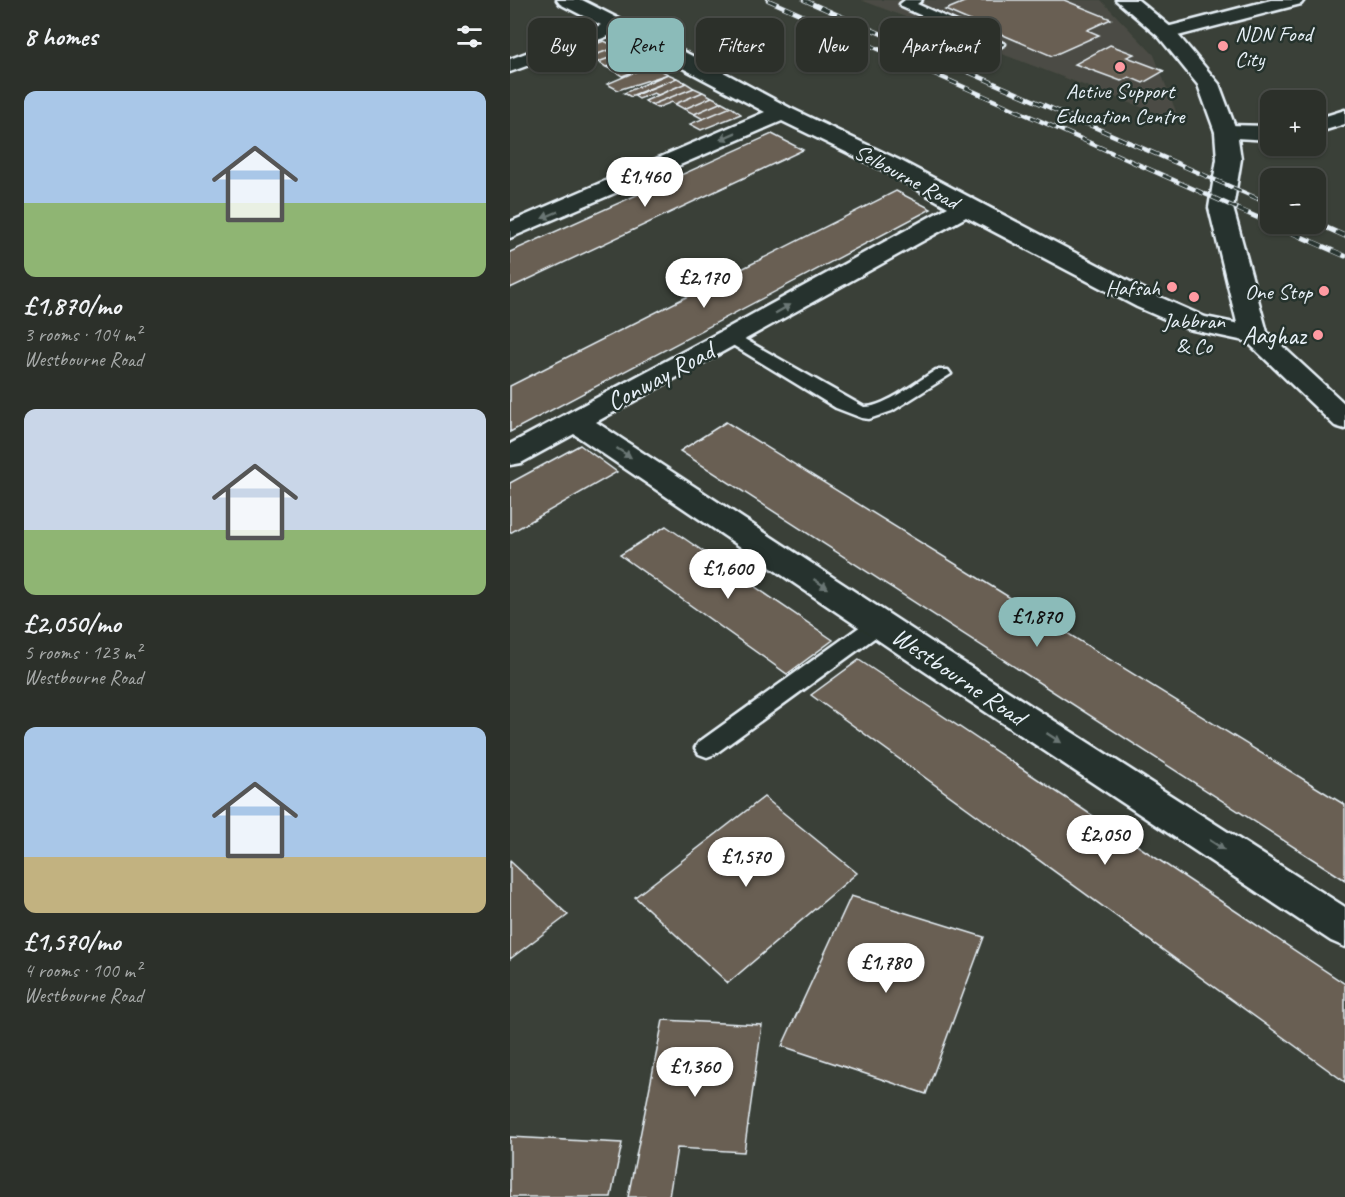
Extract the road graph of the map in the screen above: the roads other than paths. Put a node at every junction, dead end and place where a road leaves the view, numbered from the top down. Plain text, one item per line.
1 (567, 0) edge
2 (916, 0) edge
3 (1126, 0) edge
4 (1294, 0) edge
5 (938, 18) edge
6 (608, 21) edge
7 (608, 29) edge
8 (1166, 33) junction
9 (684, 60) edge
10 (510, 66) edge
11 (782, 113) junction
12 (1345, 117) edge
13 (1326, 123) edge
14 (1226, 132) junction
15 (1260, 133) edge
16 (966, 207) junction
17 (510, 231) edge
18 (1254, 334) junction
19 (732, 337) junction
20 (942, 374) dead end
21 (1345, 420) edge
22 (575, 421) junction
23 (510, 456) edge
24 (880, 622) junction
25 (707, 748) dead end
26 (1345, 929) edge

1 - 6 street, Selbourne Road
2 - 5 lane
3 - 8 street
4 - 8 street
7 - 10 street
8 - 14 street
9 - 11 street, Selbourne Road
11 - 16 street, Selbourne Road
11 -> 17 street
12 - 13 street
14 - 15 street
14 - 18 street
16 - 18 street, Selbourne Road
19 -> 16 street, Conway Road
18 - 21 street
19 - 20 lane
19 - 22 street, Conway Road
22 - 23 street, Conway Road
22 -> 24 street, Westbourne Road
24 - 25 lane
24 -> 26 street, Westbourne Road

